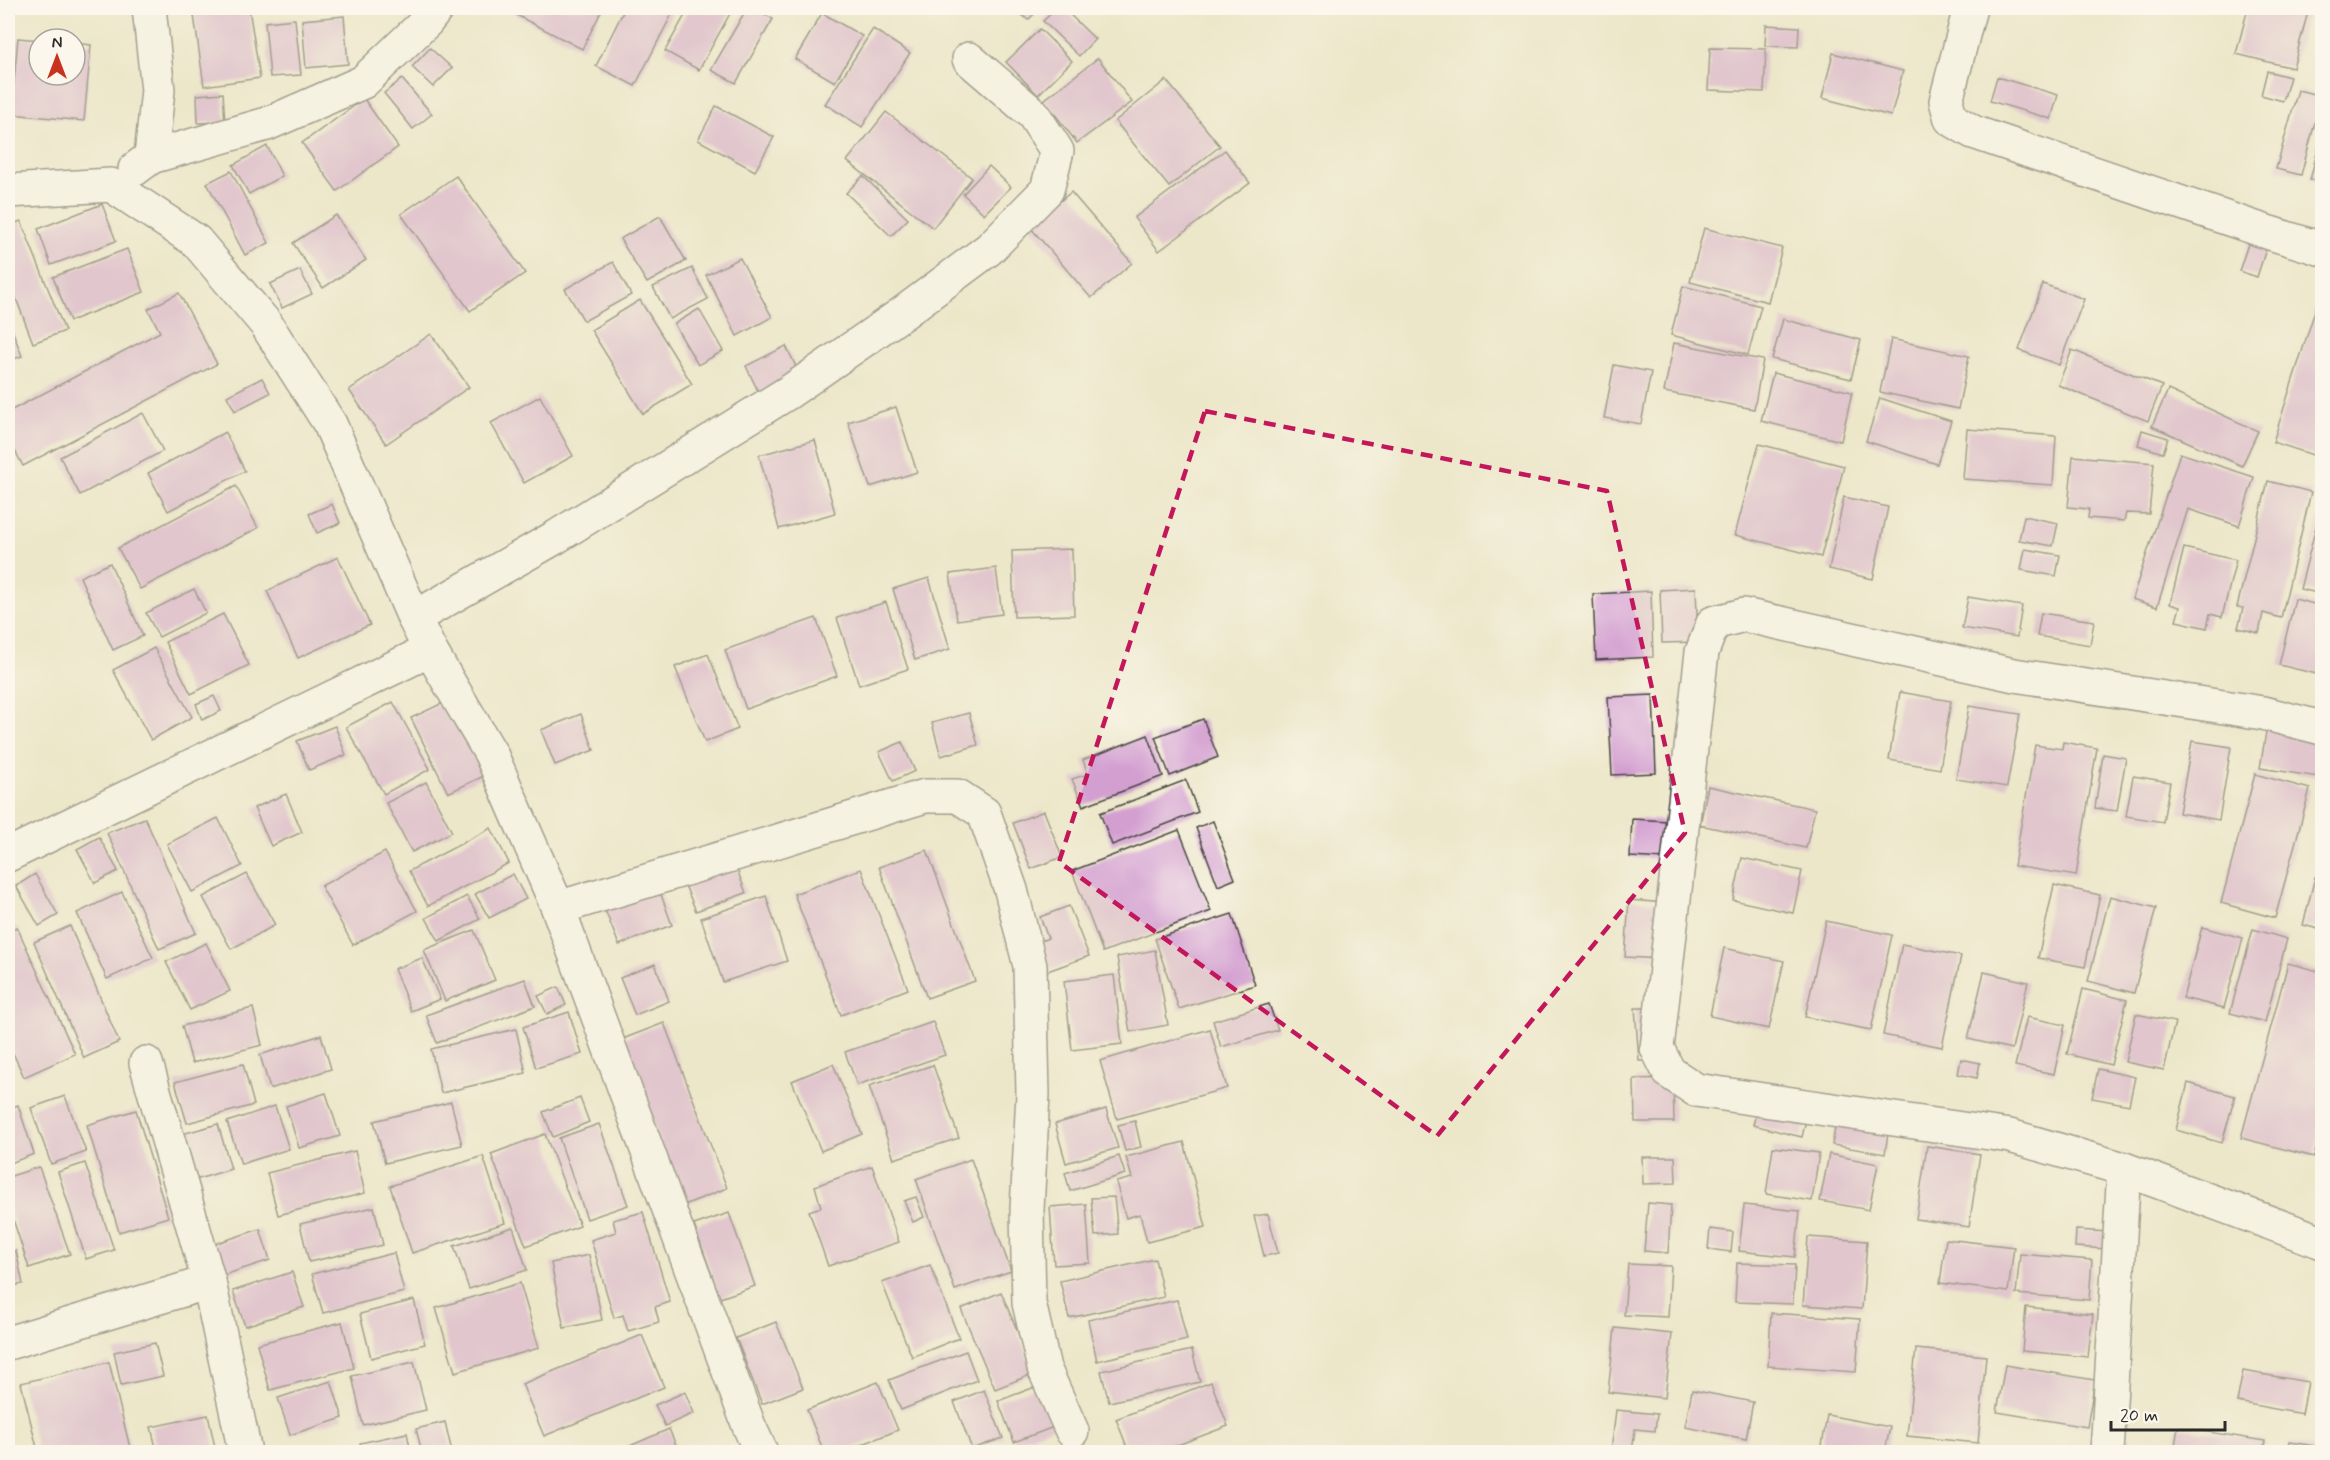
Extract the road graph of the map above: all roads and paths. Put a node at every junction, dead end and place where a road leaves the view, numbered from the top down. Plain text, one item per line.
1 (149, 8) edge
2 (437, 8) edge
3 (1970, 8) edge
4 (969, 59) dead end
5 (152, 157) junction
6 (111, 185) junction
7 (8, 191) edge
8 (2322, 249) edge
9 (414, 618) junction
10 (430, 650) junction
11 (2322, 728) edge
12 (8, 855) edge
13 (558, 908) junction
14 (146, 1063) dead end
15 (2124, 1169) junction
16 (2322, 1242) edge
17 (209, 1282) junction
18 (8, 1342) edge
19 (1072, 1431) dead end
20 (244, 1452) edge
21 (761, 1452) edge
22 (2107, 1452) edge

1 - 5 street
2 - 5 street
3 - 8 street
4 - 9 street
5 - 6 street
6 - 7 street
6 - 9 street
9 - 10 street
10 - 12 street
10 - 13 street
11 - 15 street
13 - 19 street
13 - 21 street
14 - 17 street
15 - 16 street
15 - 22 street
17 - 18 street
17 - 20 street

